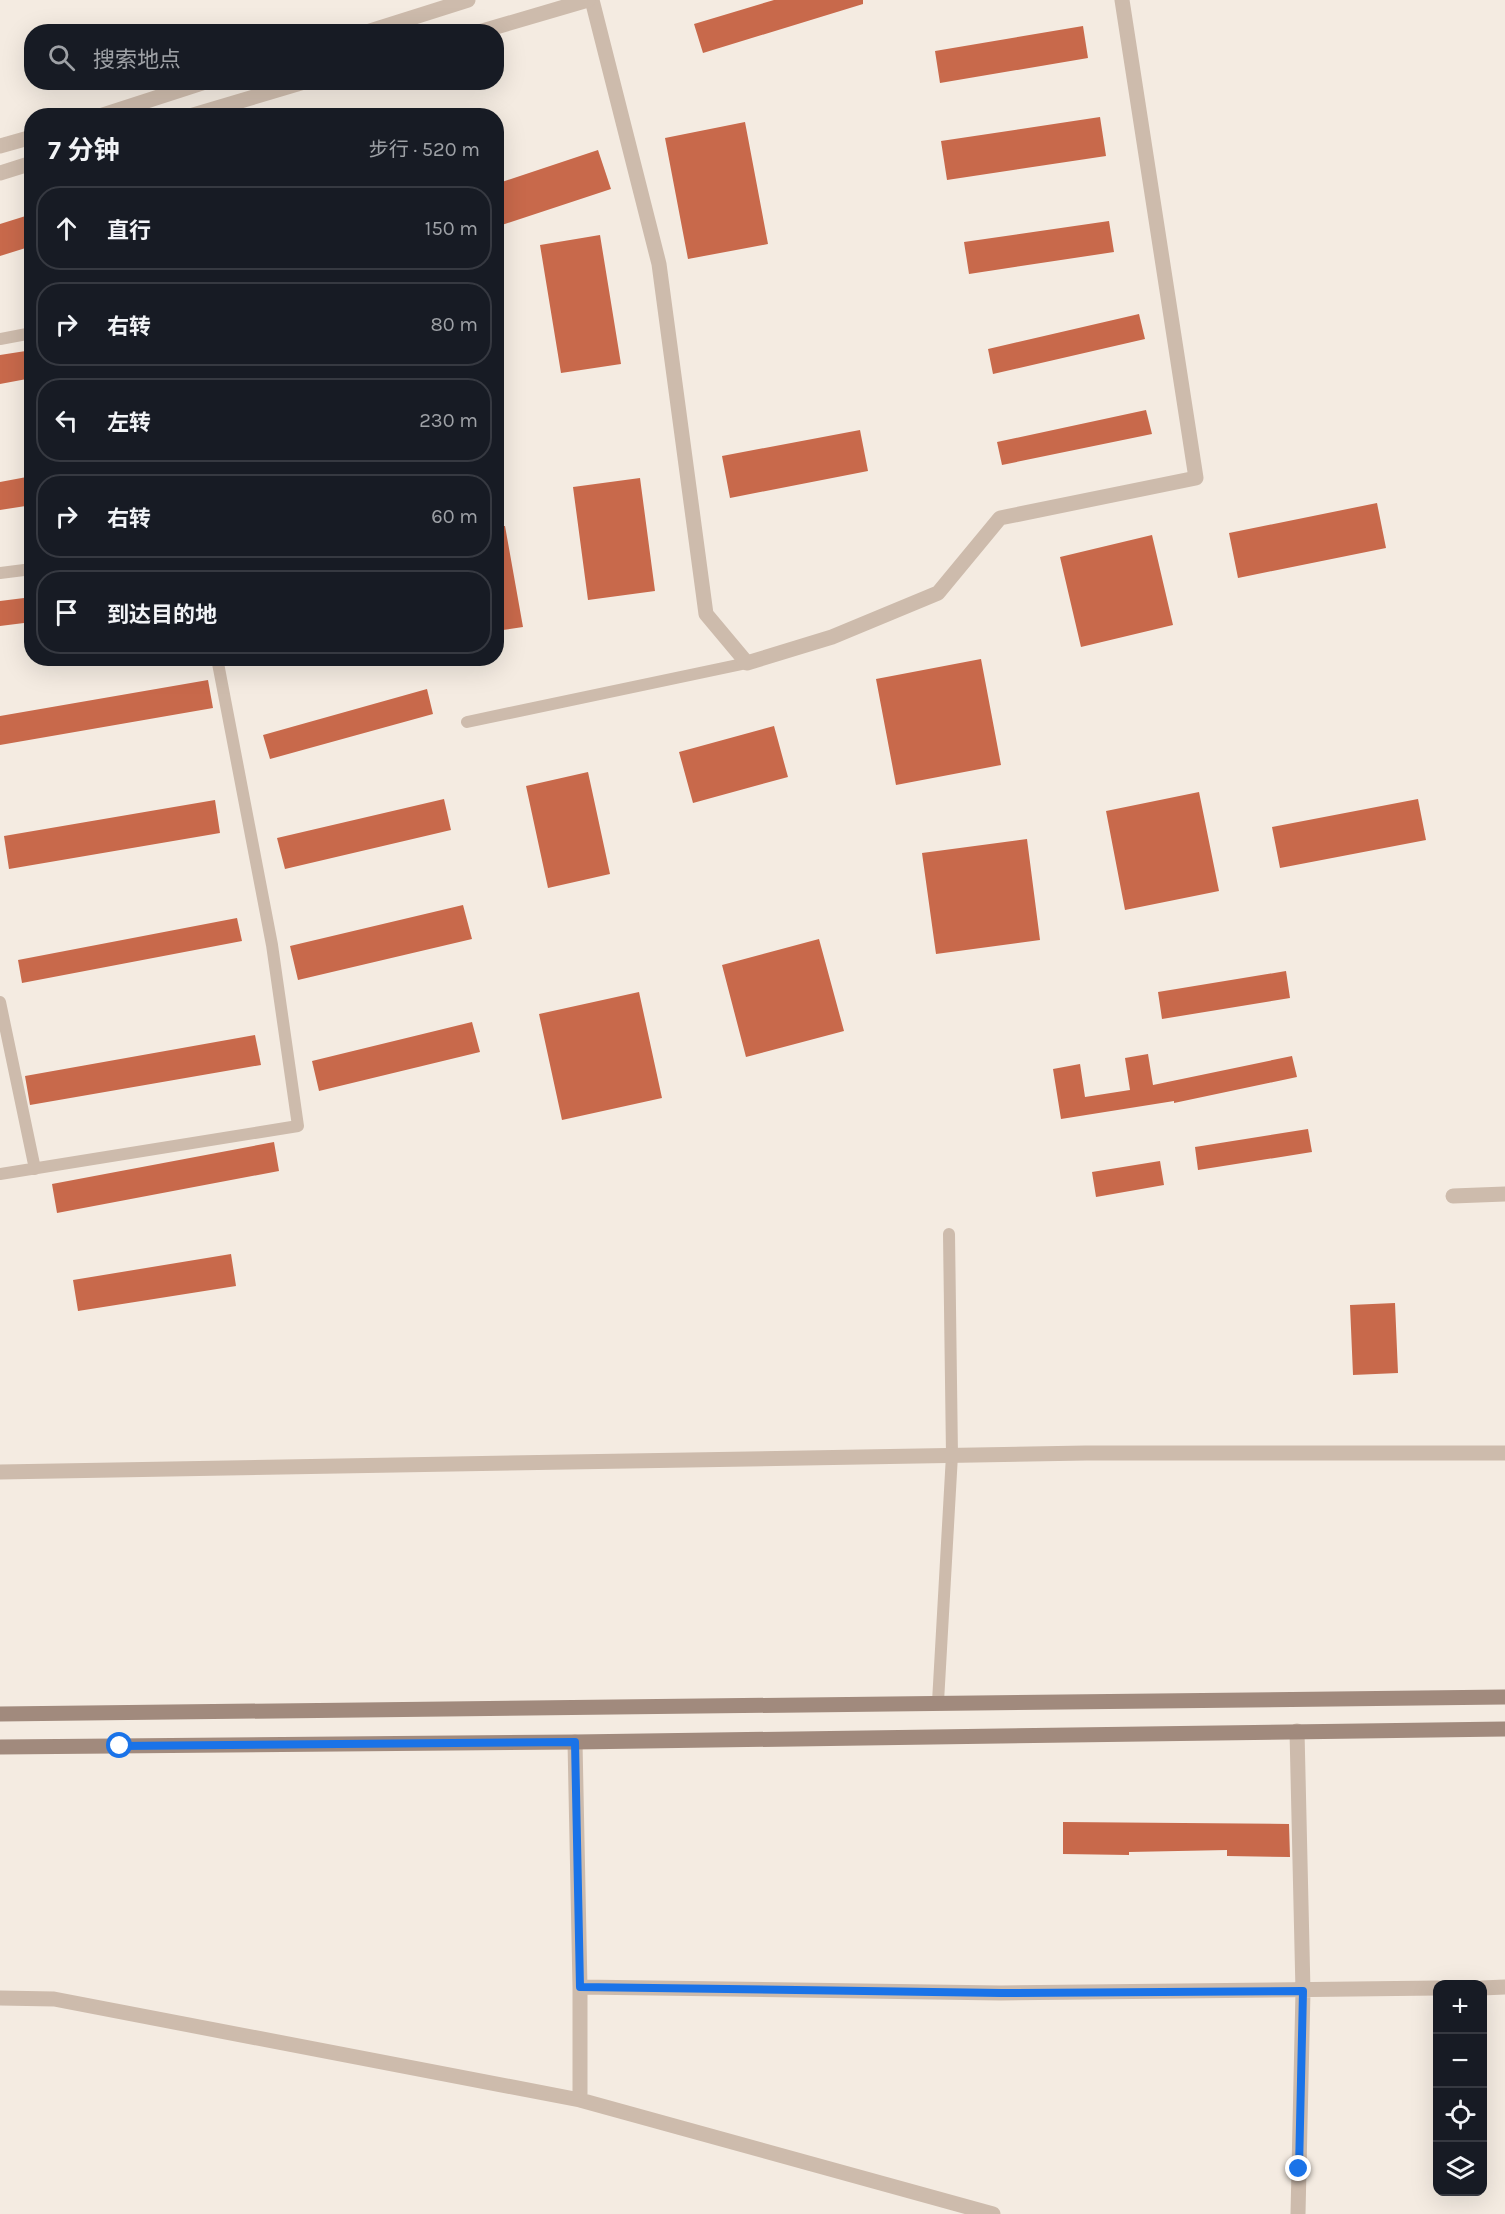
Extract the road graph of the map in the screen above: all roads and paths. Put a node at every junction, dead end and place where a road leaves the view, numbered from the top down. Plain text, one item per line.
1 (468, 0) edge
2 (588, 0) edge
3 (592, 0) edge
4 (1122, 0) edge
5 (392, 24) edge
6 (504, 25) edge
7 (181, 90) edge
8 (277, 90) edge
9 (127, 108) edge
10 (217, 108) edge
11 (24, 139) edge
12 (0, 146) edge
13 (24, 166) edge
14 (0, 173) edge
15 (24, 334) edge
16 (0, 339) edge
17 (24, 569) edge
18 (0, 573) edge
19 (747, 663) junction
20 (219, 666) edge
21 (467, 722) dead end
22 (0, 1002) edge
23 (35, 1169) junction
24 (0, 1174) edge
25 (1505, 1194) edge
26 (1453, 1196) dead end
27 (949, 1234) dead end
28 (1505, 1453) edge
29 (951, 1455) junction
30 (0, 1472) edge
31 (1505, 1697) edge
32 (939, 1702) junction
33 (0, 1714) edge
34 (1505, 1729) edge
35 (1297, 1731) junction
36 (575, 1742) junction
37 (0, 1747) edge
38 (580, 1987) junction
39 (1505, 1987) edge
40 (1433, 1988) edge
41 (1487, 1988) edge
42 (1303, 1991) junction
43 (0, 1998) edge
44 (580, 2100) junction
45 (993, 2214) edge
46 (1298, 2214) edge

1 - 5 street
2 - 6 street
3 - 19 street
4 - 19 street
7 - 9 street
8 - 10 street
11 - 12 street
13 - 14 street
15 - 16 lane
17 - 18 lane
19 - 21 lane
20 - 23 lane
22 - 23 lane
23 - 24 lane
25 - 26 street
27 - 29 lane
28 - 29 street
29 - 30 street
29 - 32 lane
31 - 32 main road
32 - 33 main road
34 - 35 main road
35 - 36 main road
35 - 42 street
36 - 37 main road
36 - 38 street
38 - 42 street
38 - 44 street
39 - 41 street
40 - 42 street
42 - 46 street
43 - 44 street
44 - 45 street

